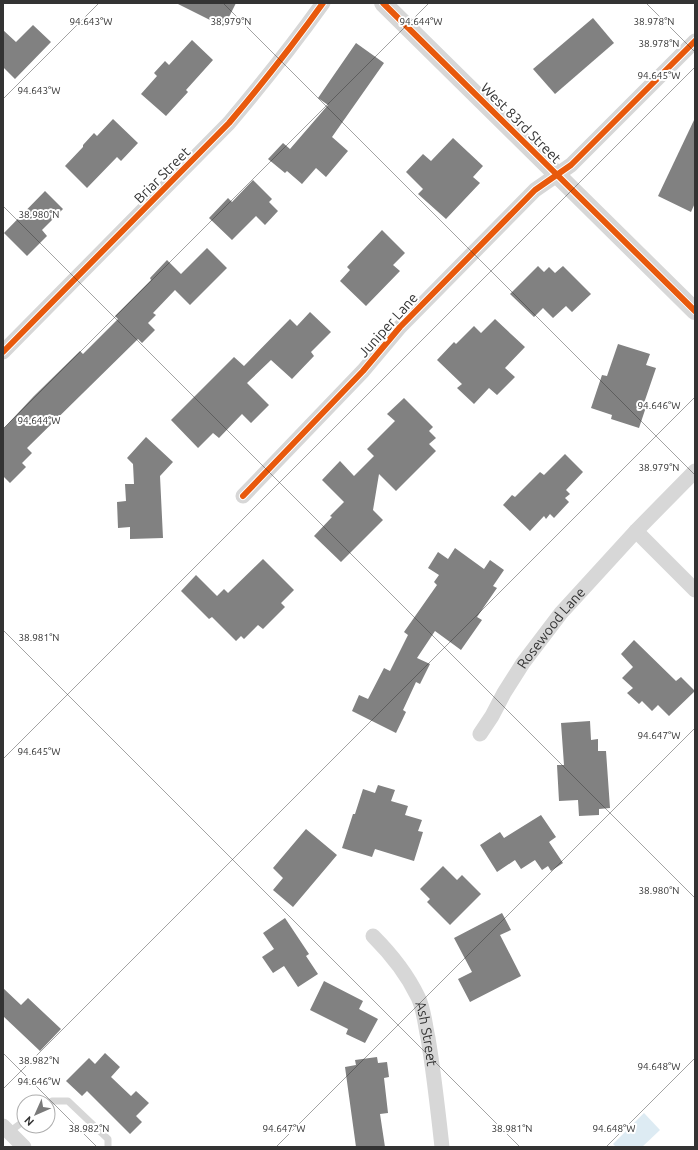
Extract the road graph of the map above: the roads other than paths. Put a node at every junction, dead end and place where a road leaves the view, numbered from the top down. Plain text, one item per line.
1 (323, 3) edge
2 (383, 3) edge
3 (695, 41) edge
4 (556, 175) junction
5 (695, 310) edge
6 (3, 352) edge
7 (695, 471) edge
8 (243, 496) dead end
9 (636, 531) junction
10 (695, 590) edge
11 (480, 734) dead end
12 (373, 936) dead end
13 (56, 1101) edge
14 (16, 1125) edge
15 (6, 1129) edge
16 (24, 1147) edge
17 (108, 1147) edge
18 (442, 1147) edge

1 - 6 street, Briar Street
2 - 4 street, West 83rd Street
3 - 4 street, Juniper Lane
4 - 5 street, West 83rd Street
4 - 8 street, Juniper Lane
7 - 9 street, Rosewood Lane
9 - 10 street
9 - 11 street, Rosewood Lane
12 - 18 street, Ash Street
13 - 17 lane
14 - 15 lane
15 - 16 street

